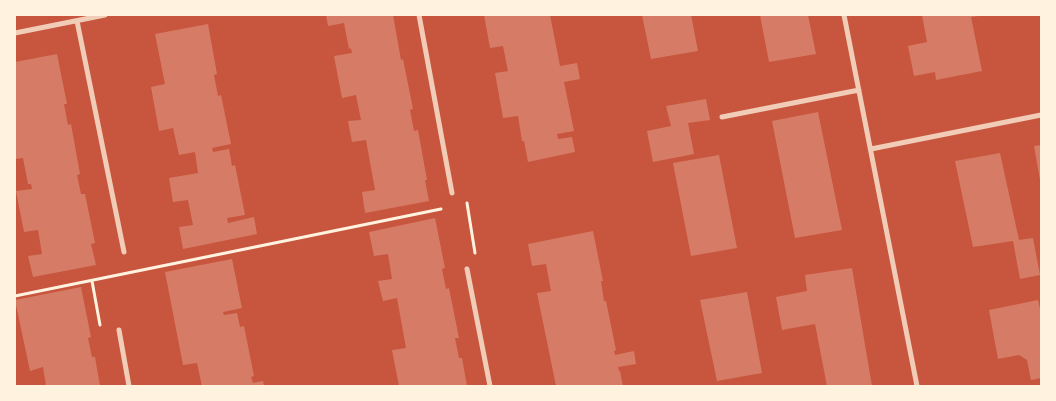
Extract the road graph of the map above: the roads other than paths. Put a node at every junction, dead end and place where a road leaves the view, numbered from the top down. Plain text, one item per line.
1 (104, 15) edge
2 (419, 15) edge
3 (844, 15) edge
4 (76, 21) junction
5 (15, 32) edge
6 (859, 90) junction
7 (1041, 115) edge
8 (722, 117) dead end
9 (870, 149) junction
10 (452, 193) road end
11 (124, 252) dead end
12 (467, 269) road end
13 (119, 330) road end
14 (129, 386) edge
15 (490, 386) edge
16 (917, 386) edge

1 - 4 street
2 - 10 street
3 - 6 street
4 - 5 street
4 - 11 street
6 - 8 street
6 - 9 street
7 - 9 street
9 - 16 street
12 - 15 street
13 - 14 street

